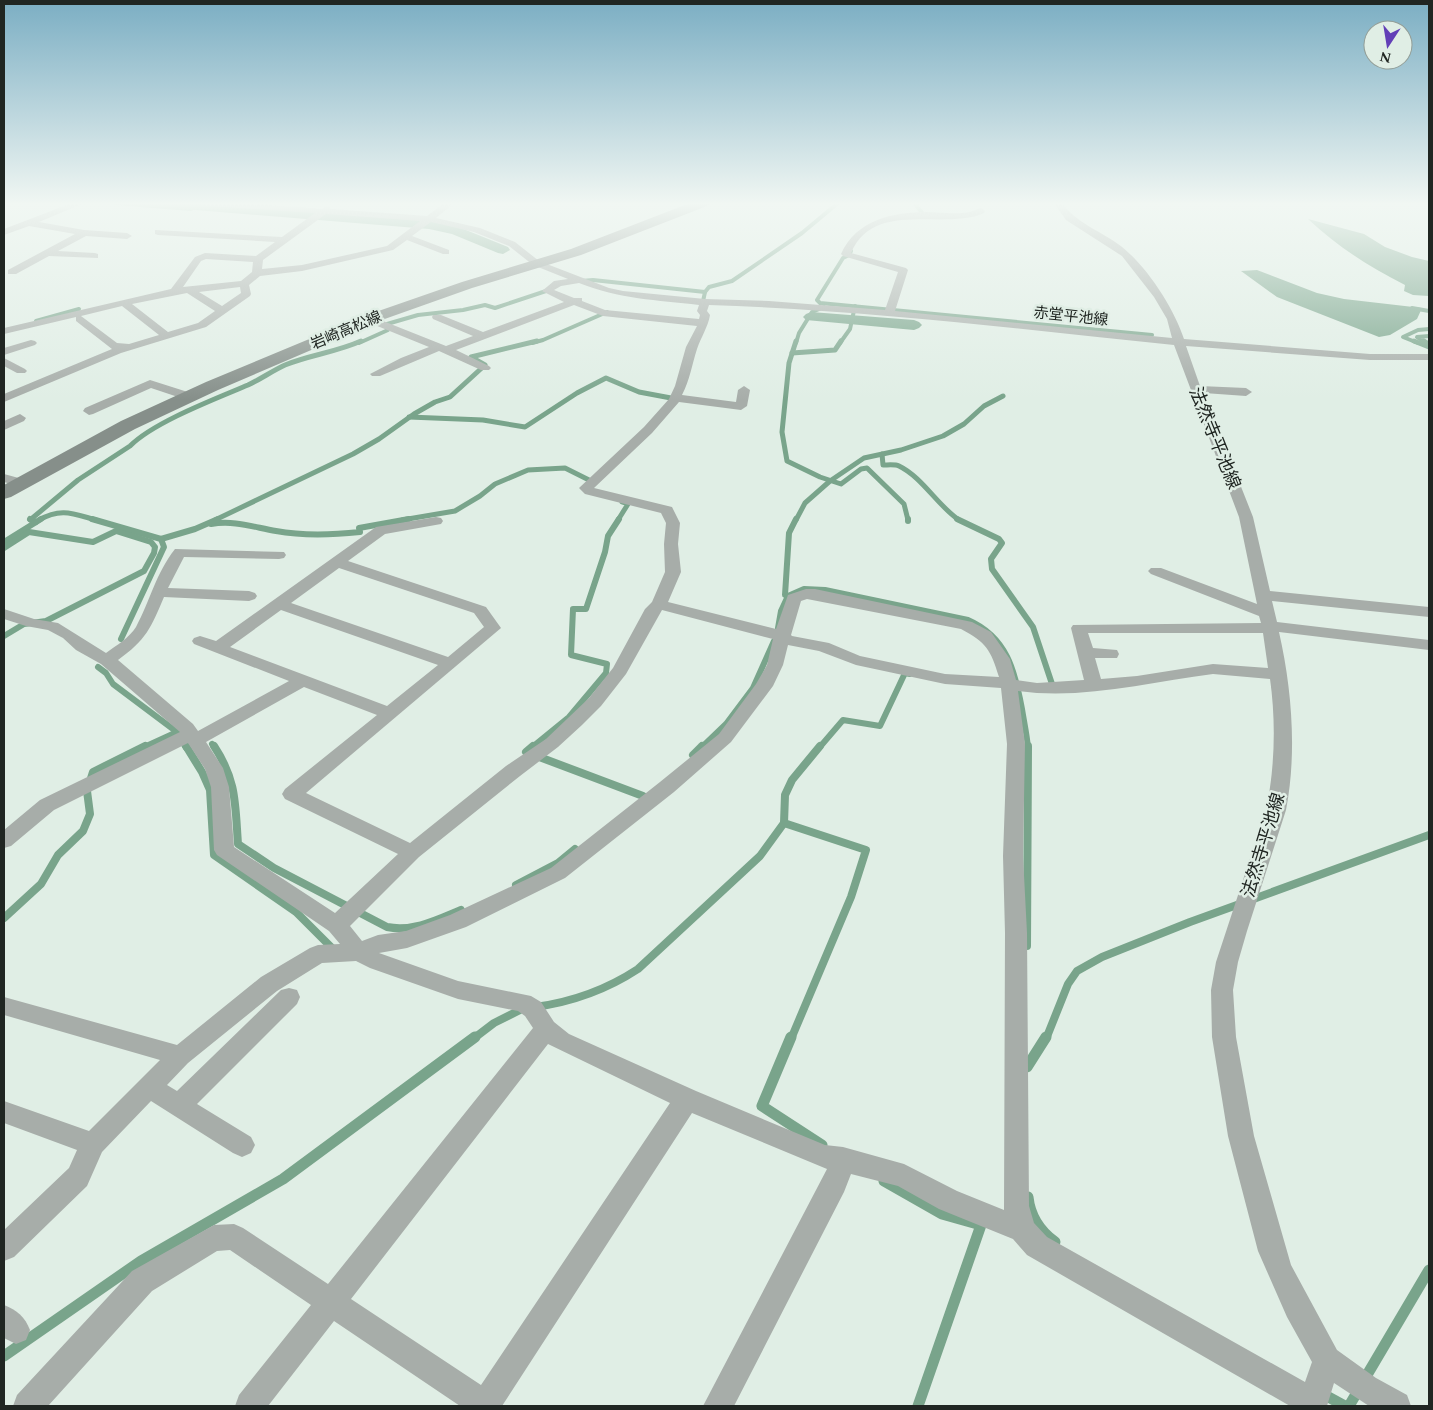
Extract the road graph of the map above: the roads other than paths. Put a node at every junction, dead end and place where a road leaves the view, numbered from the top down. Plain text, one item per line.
1 (18, 269) edge
2 (191, 269) edge
3 (257, 269) edge
4 (295, 269) edge
5 (518, 269) edge
6 (552, 269) edge
7 (899, 269) edge
8 (1138, 269) edge
9 (12, 272) dead end
10 (257, 273) junction
11 (583, 280) junction
12 (244, 284) junction
13 (188, 289) junction
14 (606, 290) junction
15 (175, 291) junction
16 (123, 302) junction
17 (573, 302) junction
18 (706, 302) junction
19 (222, 311) junction
20 (888, 314) junction
21 (437, 317) dead end
22 (80, 318) dead end
23 (369, 320) junction
24 (703, 323) junction
25 (4, 331) edge
26 (166, 336) junction
27 (482, 336) junction
28 (1179, 342) junction
29 (32, 343) dead end
30 (130, 347) junction
31 (442, 349) junction
32 (4, 352) edge
33 (1429, 357) edge
34 (4, 361) edge
35 (485, 368) dead end
36 (21, 371) dead end
37 (376, 374) dead end
38 (1196, 389) junction
39 (744, 390) dead end
40 (1246, 392) dead end
41 (190, 397) junction
42 (4, 398) edge
43 (675, 398) junction
44 (89, 411) dead end
45 (20, 418) dead end
46 (4, 426) edge
47 (4, 478) edge
48 (21, 483) junction
49 (4, 493) edge
50 (436, 521) dead end
51 (279, 555) dead end
52 (336, 562) junction
53 (1156, 571) dead end
54 (158, 592) junction
55 (249, 596) dead end
56 (279, 604) junction
57 (660, 604) junction
58 (1429, 612) edge
59 (4, 614) edge
60 (1267, 616) junction
61 (1154, 628) junction
62 (782, 636) junction
63 (200, 641) dead end
64 (1162, 643) dead end
65 (1429, 645) edge
66 (218, 648) junction
67 (1086, 653) junction
68 (1111, 654) dead end
69 (107, 660) junction
70 (450, 663) junction
71 (1277, 674) junction
72 (302, 681) junction
73 (1009, 684) junction
74 (1094, 685) junction
75 (389, 713) junction
76 (193, 737) junction
77 (4, 841) edge
78 (412, 852) junction
79 (337, 925) junction
80 (358, 952) junction
81 (289, 997) dead end
82 (4, 1006) edge
83 (546, 1029) junction
84 (180, 1056) junction
85 (149, 1087) junction
86 (688, 1099) junction
87 (179, 1106) junction
88 (4, 1112) edge
89 (93, 1144) junction
90 (242, 1145) dead end
91 (843, 1159) junction
92 (1022, 1230) junction
93 (4, 1248) edge
94 (330, 1303) junction
95 (1327, 1360) junction
96 (1313, 1405) edge
97 (28, 1406) edge
98 (250, 1406) edge
99 (486, 1406) edge
100 (718, 1406) edge
101 (1396, 1406) edge

1 - 9 street
2 - 15 street
3 - 10 street
4 - 10 street
5 - 23 main road, 岩崎高松線
6 - 11 street, 赤堂平池線
7 - 20 street
8 - 28 street, 法然寺平池線
10 - 12 street
11 - 14 street, 赤堂平池線
11 - 17 street
12 - 13 street
12 - 19 street
13 - 15 street
13 - 19 street
14 - 17 street
14 - 18 street, 赤堂平池線
15 - 16 street
16 - 25 street
16 - 26 street
17 - 24 street
17 - 27 street
18 - 20 street, 赤堂平池線
18 - 24 street
19 - 26 street
20 - 28 street, 赤堂平池線
21 - 27 street
22 - 30 street
23 - 31 street
23 - 41 main road, 岩崎高松線
24 - 43 street
26 - 30 street
27 - 31 street
28 - 33 street, 赤堂平池線
28 - 38 street, 法然寺平池線
29 - 32 street
30 - 42 street
31 - 35 street
31 - 37 street
34 - 36 street
38 - 40 street
38 - 60 street, 法然寺平池線
39 - 43 street
41 - 44 street
41 - 48 main road, 岩崎高松線
43 - 57 street
45 - 46 street
47 - 48 street
48 - 49 main road, 岩崎高松線
50 - 52 street
51 - 54 street
52 - 56 street
52 - 70 street
53 - 60 street
54 - 55 street
54 - 69 street
56 - 66 street
56 - 70 street
57 - 62 street
57 - 78 street
58 - 60 street
59 - 69 street
60 - 61 street
60 - 65 street
60 - 71 street, 法然寺平池線
61 - 64 street
61 - 67 street
62 - 73 street
62 - 73 street
62 - 80 street
63 - 66 street
66 - 72 street
67 - 68 street
67 - 74 street
69 - 76 street
70 - 75 street
71 - 74 street
71 - 95 street, 法然寺平池線
72 - 75 street
72 - 76 street
73 - 74 street
73 - 92 street
75 - 78 street
76 - 77 street
76 - 79 street
78 - 79 street
79 - 80 street
80 - 83 street
80 - 84 street
81 - 87 street
82 - 84 street
83 - 86 street
83 - 94 street
84 - 85 street
85 - 87 street
85 - 89 street
86 - 91 street
86 - 99 street
87 - 90 street
88 - 89 street
89 - 93 street
91 - 92 street
91 - 100 street
92 - 96 street
94 - 97 street
94 - 98 street
94 - 99 street
95 - 96 street
95 - 101 street, 法然寺平池線

